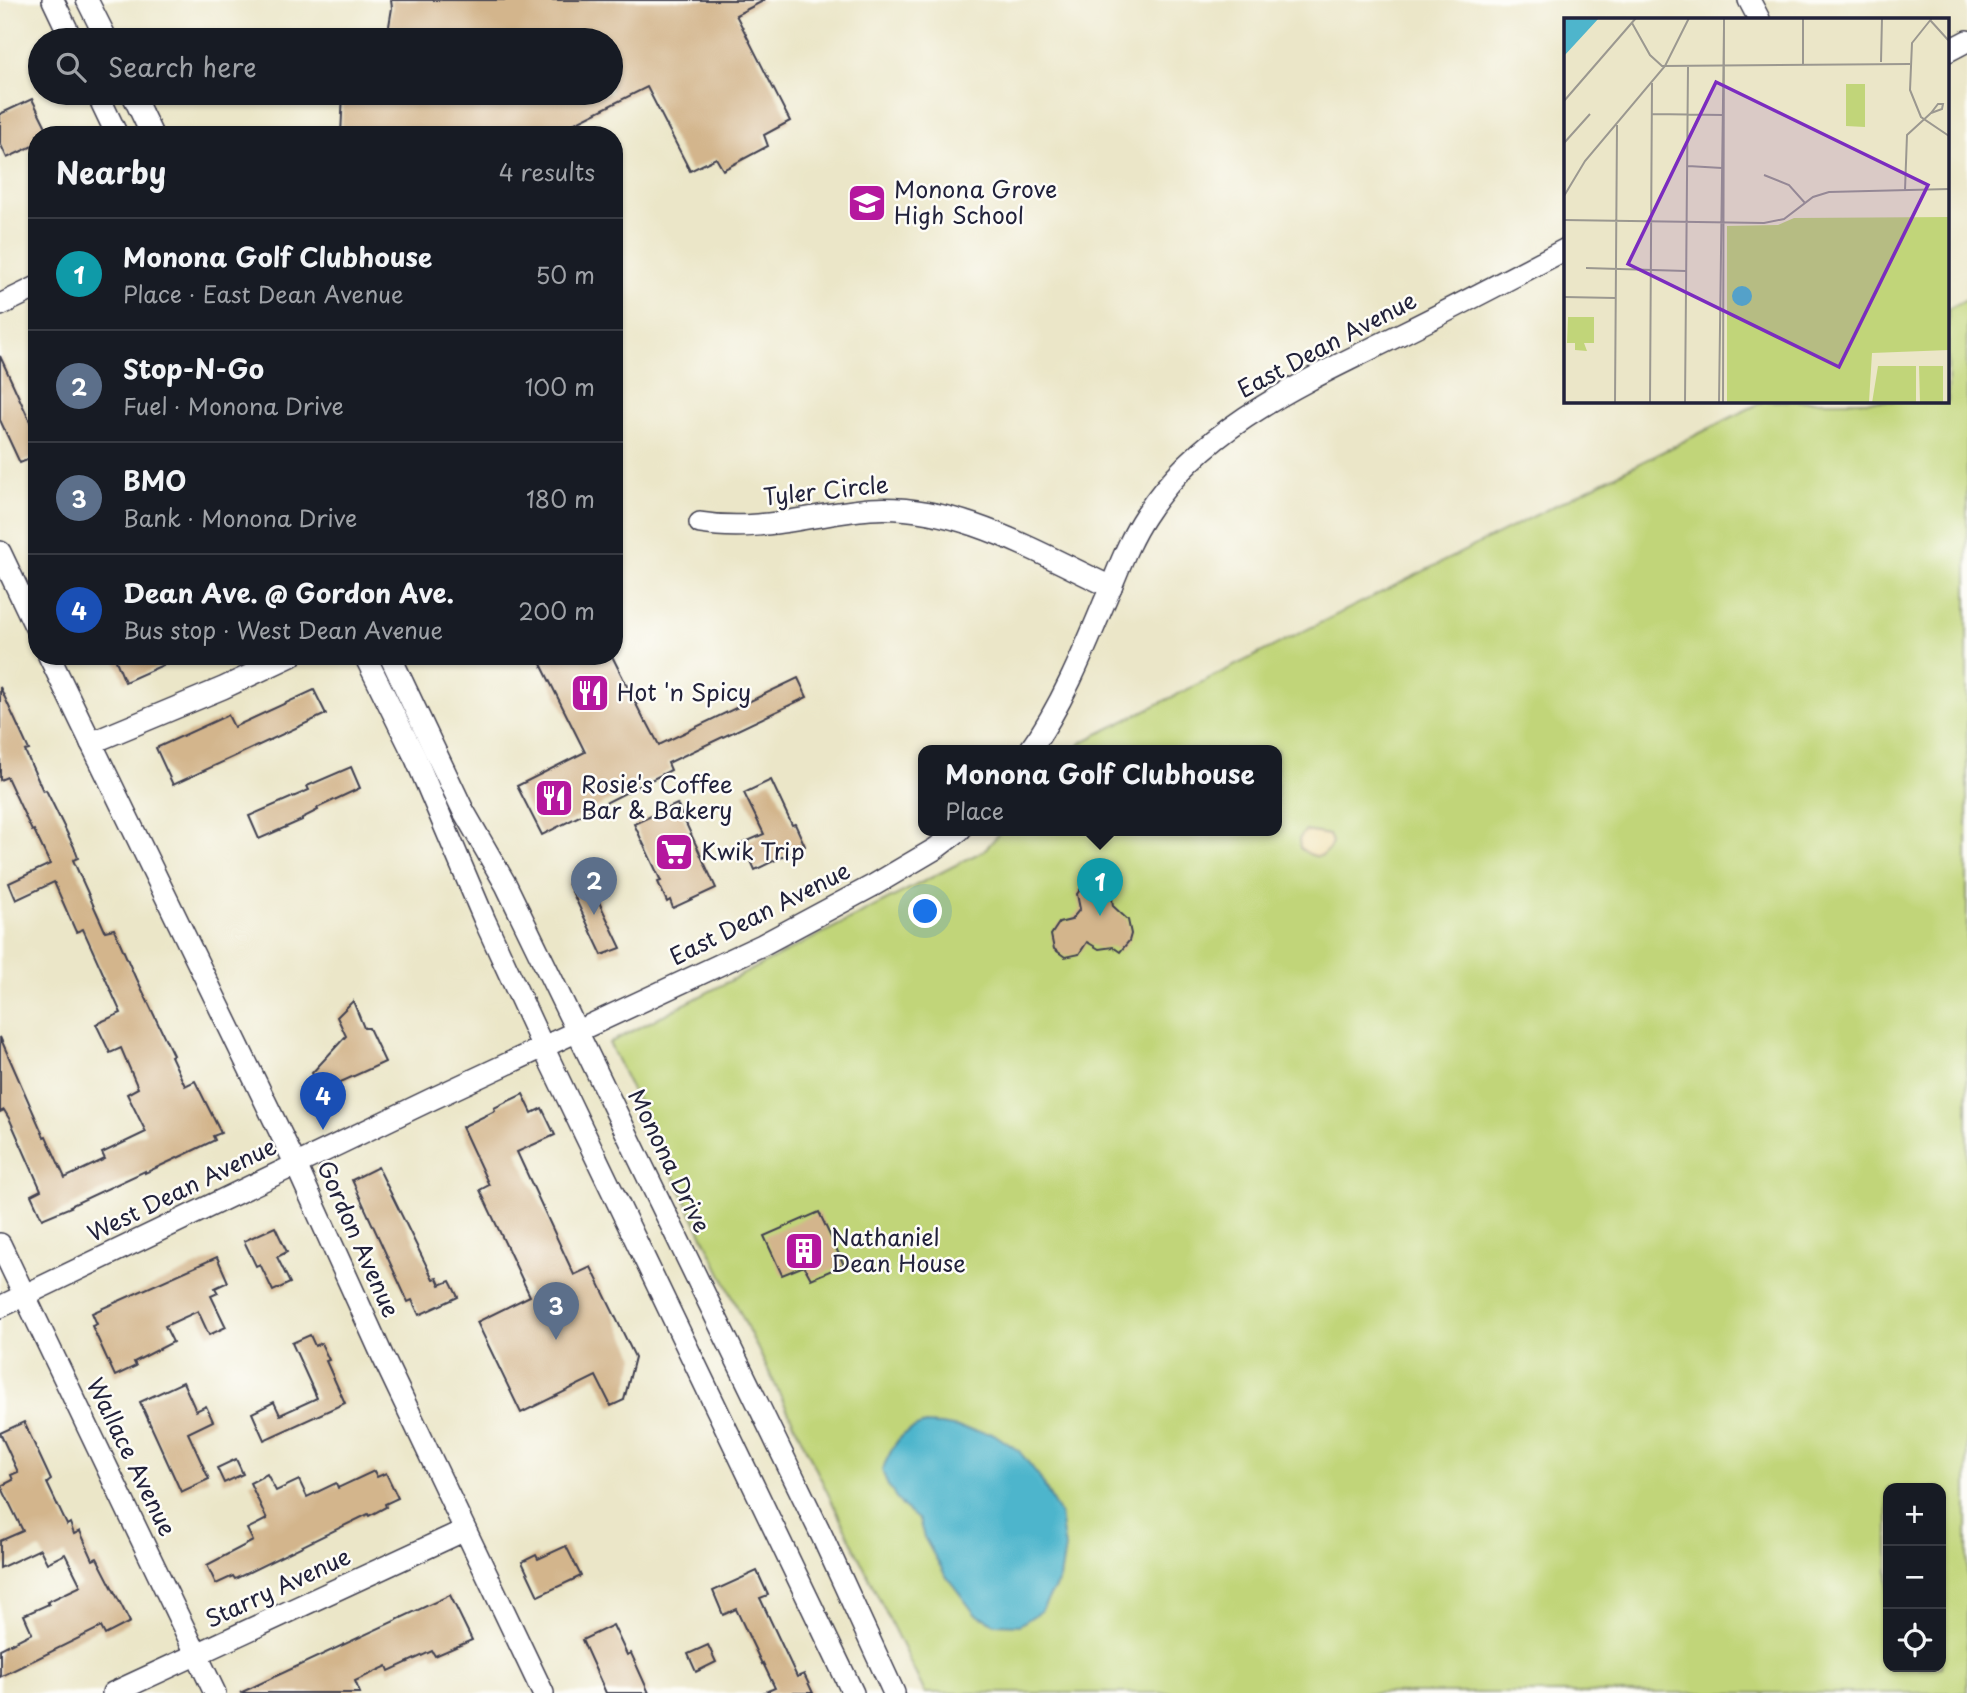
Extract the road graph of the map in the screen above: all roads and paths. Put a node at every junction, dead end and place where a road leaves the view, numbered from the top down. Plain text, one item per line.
1 (53, 0) edge
2 (87, 0) edge
3 (1749, 0) edge
4 (1758, 18) edge
5 (66, 28) edge
6 (101, 28) edge
7 (1967, 41) edge
8 (1950, 50) edge
9 (103, 105) edge
10 (138, 105) edge
11 (113, 126) edge
12 (148, 126) edge
13 (1564, 250) edge
14 (28, 291) edge
15 (0, 305) edge
16 (701, 523) dead end
17 (0, 552) edge
18 (1111, 587) junction
19 (28, 611) edge
20 (53, 665) edge
21 (272, 665) edge
22 (369, 665) edge
23 (394, 665) edge
24 (91, 743) junction
25 (1033, 745) edge
26 (952, 836) edge
27 (577, 1032) junction
28 (543, 1047) junction
29 (296, 1165) junction
30 (0, 1244) edge
31 (24, 1296) junction
32 (0, 1307) edge
33 (465, 1530) junction
34 (197, 1655) junction
35 (113, 1693) edge
36 (215, 1693) edge
37 (543, 1693) edge
38 (853, 1693) edge
39 (894, 1693) edge

1 - 5 street
2 - 6 street
3 - 4 street
7 - 8 street
9 - 11 street
10 - 12 street
13 - 18 street, East Dean Avenue
14 - 15 street
16 - 18 street, Tyler Circle
17 - 19 street
18 - 25 street, East Dean Avenue
20 - 24 street, Gordon Avenue
21 - 24 street
22 - 28 street
23 - 27 street, Monona Drive
24 - 29 street, Gordon Avenue
26 - 27 street, East Dean Avenue
27 - 28 street, West Dean Avenue
27 - 39 street, Monona Drive
28 - 29 street, West Dean Avenue
28 - 38 street
29 - 31 street, West Dean Avenue
29 - 33 street, Gordon Avenue
30 - 31 street, Wallace Avenue
31 - 32 street, West Dean Avenue
31 - 34 street, Wallace Avenue
33 - 34 street, Starry Avenue
33 - 37 street, Gordon Avenue
34 - 35 street, Starry Avenue
34 - 36 street, Wallace Avenue

